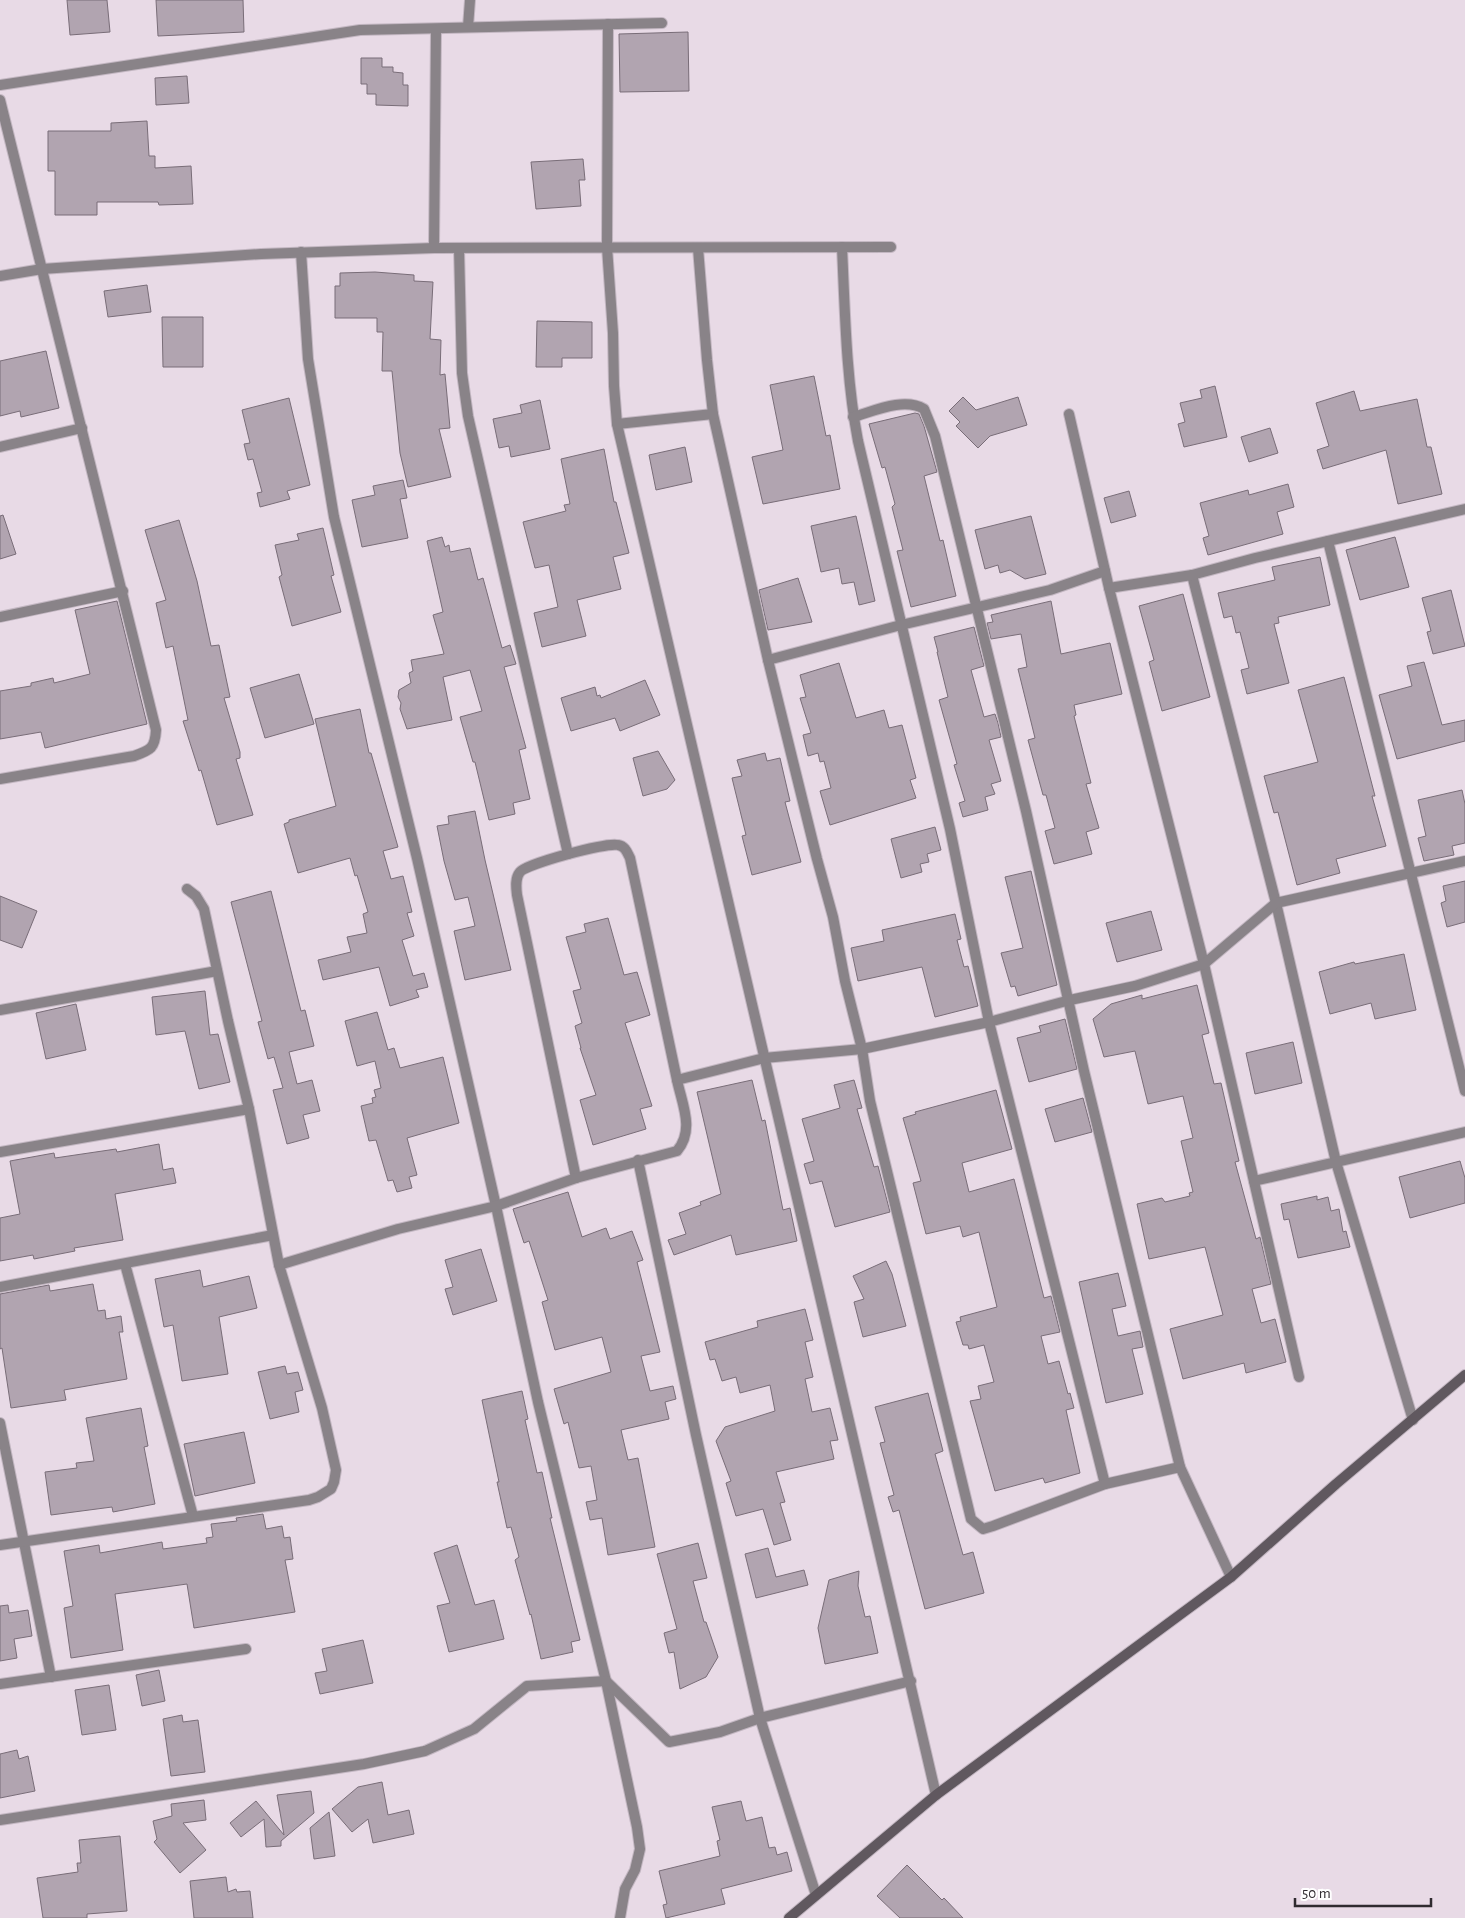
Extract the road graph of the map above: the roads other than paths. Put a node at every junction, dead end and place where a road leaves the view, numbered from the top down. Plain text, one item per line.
1 (470, 0) edge
2 (662, 23) dead end
3 (608, 24) junction
4 (468, 27) junction
5 (436, 30) junction
6 (0, 85) edge
7 (0, 100) edge
8 (607, 247) junction
9 (842, 247) junction
10 (891, 247) dead end
11 (434, 248) junction
12 (459, 248) junction
13 (698, 248) junction
14 (302, 252) junction
15 (42, 269) junction
16 (0, 276) edge
17 (714, 414) junction
18 (1069, 414) dead end
19 (854, 417) junction
20 (617, 424) junction
21 (82, 428) junction
22 (0, 446) edge
23 (1464, 513) edge
24 (1328, 541) junction
25 (1105, 571) junction
26 (1192, 575) junction
27 (1109, 588) junction
28 (123, 591) junction
29 (977, 608) junction
30 (0, 617) edge
31 (901, 625) junction
32 (768, 660) junction
33 (0, 779) edge
34 (568, 854) junction
35 (1465, 860) edge
36 (1410, 873) junction
37 (187, 889) dead end
38 (1276, 903) junction
39 (1204, 964) junction
40 (217, 971) junction
41 (1070, 1000) junction
42 (0, 1010) edge
43 (989, 1022) junction
44 (862, 1049) junction
45 (764, 1058) junction
46 (677, 1080) junction
47 (1465, 1091) edge
48 (249, 1109) junction
49 (1465, 1132) edge
50 (0, 1152) edge
51 (638, 1160) junction
52 (1336, 1162) junction
53 (576, 1178) junction
54 (1254, 1181) junction
55 (496, 1206) junction
56 (273, 1235) junction
57 (125, 1264) junction
58 (279, 1265) junction
59 (0, 1287) edge
60 (1465, 1375) edge
61 (1299, 1377) dead end
62 (1413, 1420) junction
63 (0, 1423) edge
64 (2, 1442) edge
65 (1180, 1467) junction
66 (1105, 1484) junction
67 (193, 1516) junction
68 (24, 1542) junction
69 (0, 1546) edge
70 (1232, 1577) junction
71 (246, 1649) dead end
72 (50, 1677) junction
73 (606, 1681) junction
74 (911, 1681) junction
75 (0, 1684) edge
76 (760, 1718) junction
77 (936, 1795) junction
78 (0, 1820) edge
79 (816, 1895) junction
80 (620, 1918) edge
81 (789, 1918) edge

1 - 4 street
2 - 3 street
3 - 4 street
3 - 8 street
4 - 5 street
5 - 6 street
5 - 11 street
7 - 15 street
8 - 12 street
8 - 13 street
8 - 20 street
9 - 10 street
9 - 13 street
9 - 19 street
11 - 12 street
11 - 14 street
12 - 34 street
13 - 17 street
14 - 15 street
14 - 55 street
15 - 16 street
15 - 21 street
17 - 20 street
17 - 32 street
18 - 25 street
19 - 29 street
19 - 31 street
20 - 45 street
21 - 22 street
21 - 28 street
23 - 24 street
24 - 26 street
24 - 36 street
25 - 27 street
25 - 29 street
26 - 27 street
26 - 38 street
27 - 39 street
28 - 30 street
28 - 33 street
29 - 31 street
29 - 41 street
31 - 32 street
31 - 43 street
32 - 44 street
34 - 46 street
34 - 53 street
35 - 36 street
36 - 38 street
36 - 47 street
37 - 40 street
38 - 39 street
38 - 52 street
39 - 41 street
39 - 54 street
40 - 42 street
40 - 48 street
41 - 43 street
41 - 65 street
43 - 44 street
43 - 66 street
44 - 45 street
44 - 66 street
45 - 46 street
45 - 74 street
46 - 51 street
48 - 50 street
48 - 56 street
49 - 52 street
51 - 53 street
51 - 76 street
52 - 54 street
52 - 62 street
53 - 55 street
54 - 61 street
55 - 58 street
55 - 73 street
56 - 57 street
56 - 58 street
57 - 59 street
57 - 67 street
58 - 67 street
60 - 62 street
62 - 70 street
63 - 64 street
64 - 68 street
65 - 66 street
65 - 70 street
67 - 68 street
68 - 69 street
68 - 72 street
70 - 77 street
71 - 72 street
72 - 75 street
73 - 76 street
73 - 78 street
73 - 80 street
74 - 76 street
74 - 77 street
76 - 79 street
77 - 79 street
79 - 81 street

